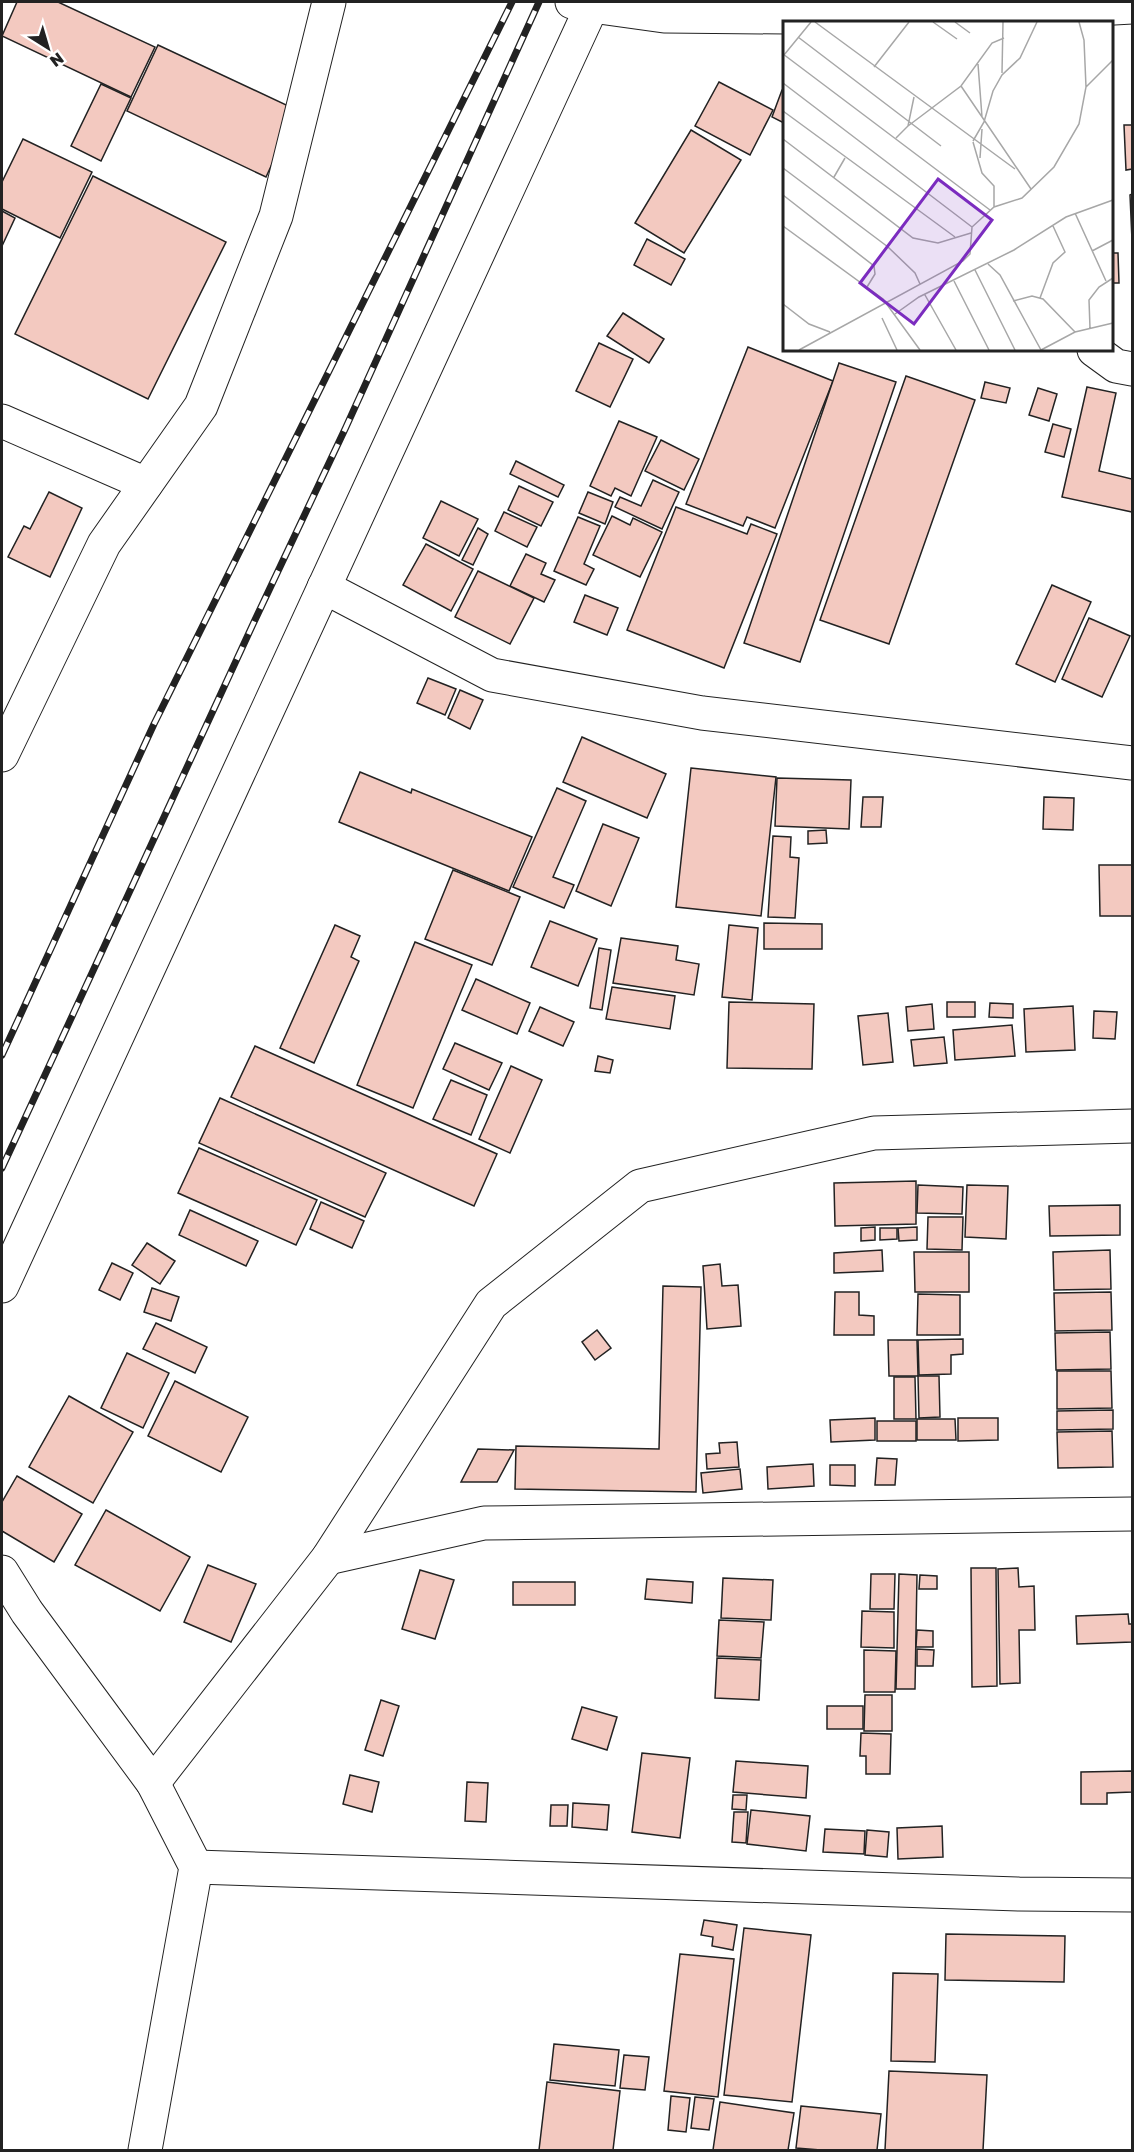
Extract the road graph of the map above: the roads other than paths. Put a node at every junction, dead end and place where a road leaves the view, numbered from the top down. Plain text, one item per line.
1 (329, 2) edge
2 (586, 3) edge
3 (1132, 7) edge
4 (992, 19) edge
5 (1095, 351) edge
6 (1132, 369) edge
7 (2, 421) edge
8 (146, 484) junction
9 (324, 587) junction
10 (2, 755) edge
11 (1132, 763) edge
12 (1132, 1126) edge
13 (2, 1286) edge
14 (1132, 1514) edge
15 (328, 1558) junction
16 (2, 1572) edge
17 (153, 1783) junction
18 (196, 1867) junction
19 (1132, 1895) edge
20 (145, 2151) edge

1 - 8 street
2 - 4 street
2 - 9 street
3 - 4 street
5 - 6 street
7 - 8 street
8 - 10 street
9 - 11 street
9 - 13 street
12 - 15 street
14 - 15 street
15 - 17 street
16 - 17 street
17 - 18 street
18 - 19 street
18 - 20 street

